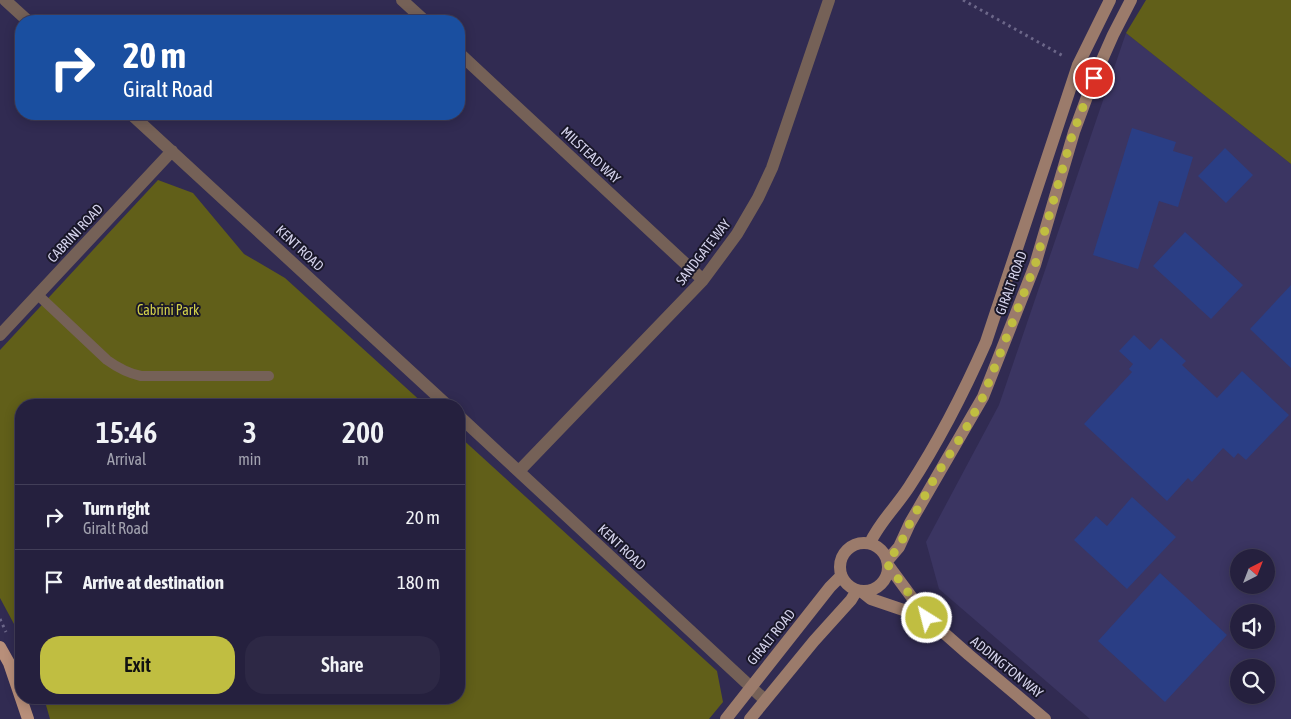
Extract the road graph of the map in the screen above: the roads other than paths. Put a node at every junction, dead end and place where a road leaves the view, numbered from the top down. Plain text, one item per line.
1 (5, 0) edge
2 (402, 0) edge
3 (829, 0) edge
4 (1110, 0) edge
5 (1131, 0) edge
6 (21, 15) edge
7 (418, 15) edge
8 (465, 59) edge
9 (138, 120) edge
10 (172, 150) junction
11 (703, 280) junction
12 (38, 295) junction
13 (0, 335) edge
14 (269, 376) dead end
15 (441, 399) edge
16 (465, 422) edge
17 (519, 471) junction
18 (870, 543) junction
19 (888, 563) junction
20 (841, 576) junction
21 (859, 591) junction
22 (927, 618) junction
23 (0, 647) edge
24 (4, 665) edge
25 (750, 687) junction
26 (15, 690) edge
27 (765, 700) junction
28 (21, 704) edge
29 (28, 719) edge
30 (726, 719) edge
31 (750, 719) edge
32 (1045, 719) edge

1 - 6 street
2 - 7 street
3 - 11 street, SANDGATE WAY
4 - 18 street, GIRALT ROAD
5 - 19 street, GIRALT ROAD
8 - 11 street, MILSTEAD WAY
9 - 10 street, KENT ROAD
10 - 12 street, CABRINI ROAD
10 - 15 street, KENT ROAD
11 - 17 street, SANDGATE WAY
12 - 13 street, CABRINI ROAD
12 - 14 lane
16 - 17 street, KENT ROAD
17 - 25 street, KENT ROAD
18 - 19 street
18 - 20 street
19 - 21 street
19 - 22 street, ADDINGTON WAY
20 - 21 street
20 - 25 street, GIRALT ROAD
21 - 22 street, ADDINGTON WAY
21 - 27 street
22 - 32 street, ADDINGTON WAY
23 - 24 main road
24 - 26 main road
25 - 27 street, KENT ROAD
25 - 30 street, GIRALT ROAD
27 - 31 street
28 - 29 main road

